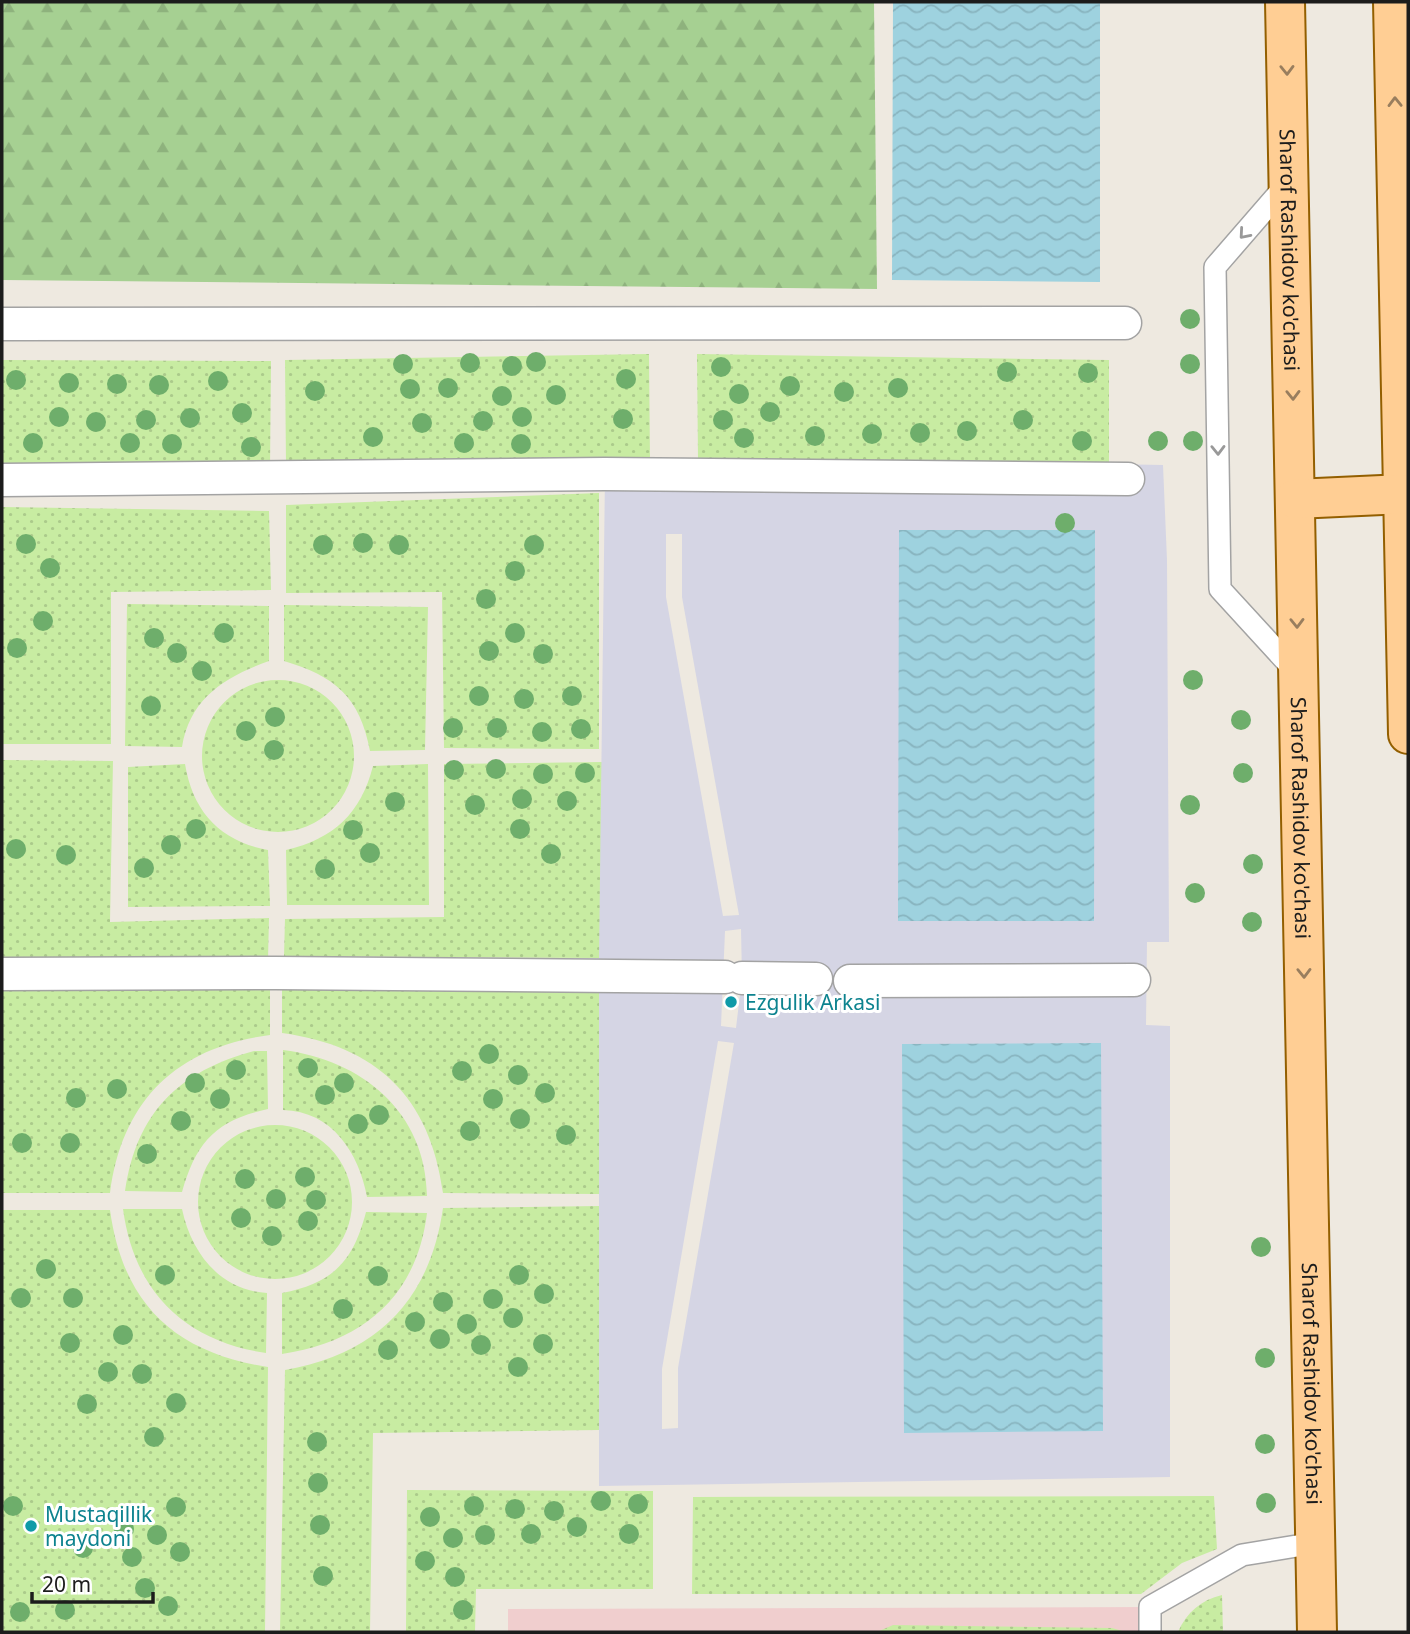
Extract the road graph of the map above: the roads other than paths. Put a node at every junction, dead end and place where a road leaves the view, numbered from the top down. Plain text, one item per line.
1 (1285, 2) edge
2 (1393, 2) edge
3 (1289, 183) junction
4 (1125, 323) dead end
5 (2, 324) edge
6 (1128, 479) dead end
7 (2, 480) edge
8 (1404, 494) junction
9 (1295, 499) junction
10 (1299, 675) junction
11 (1408, 734) edge
12 (2, 974) edge
13 (816, 979) dead end
14 (850, 981) dead end
15 (1134, 981) dead end
16 (1315, 1543) junction
17 (1150, 1632) edge
18 (1317, 1632) edge

1 -> 3 main road, Sharof Rashidov ko'chasi
8 -> 2 main road
3 -> 9 main road, Sharof Rashidov ko'chasi
3 -> 10 lane
4 - 5 street
6 - 7 street
8 - 9 main road
8 - 11 main road
9 -> 10 main road, Sharof Rashidov ko'chasi
10 -> 16 main road, Sharof Rashidov ko'chasi
12 - 13 street
14 - 15 street
16 - 17 lane
16 - 18 main road, Sharof Rashidov ko'chasi

